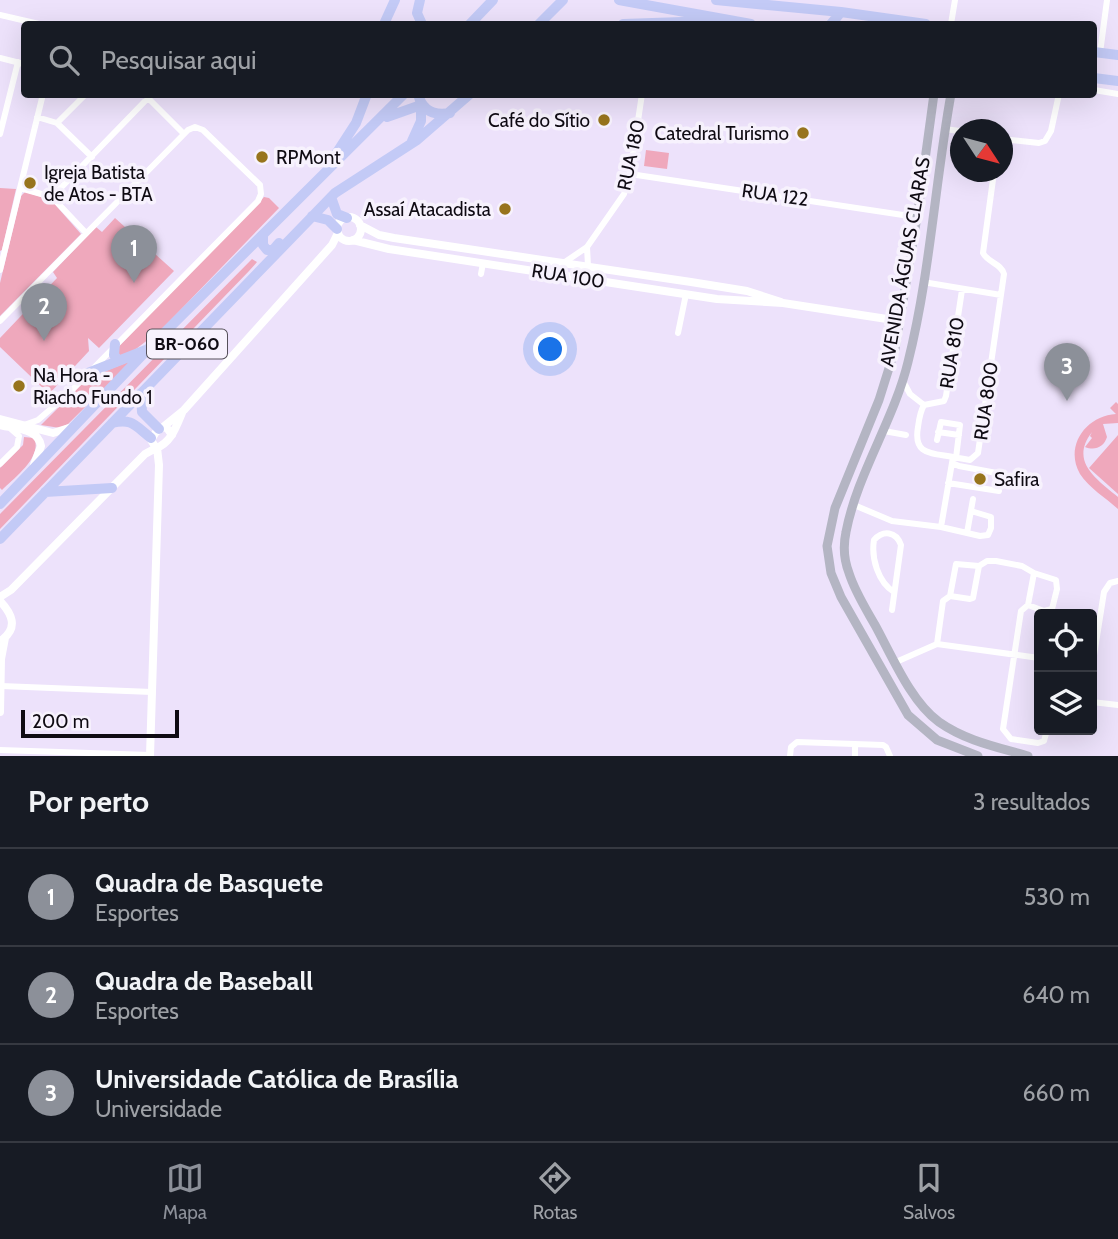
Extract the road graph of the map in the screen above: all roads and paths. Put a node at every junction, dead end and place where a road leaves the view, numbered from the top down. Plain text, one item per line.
1 (395, 0) edge
2 (421, 0) edge
3 (493, 0) edge
4 (563, 0) edge
5 (619, 0) edge
6 (716, 0) edge
7 (803, 0) edge
8 (955, 0) edge
9 (1107, 0) edge
10 (837, 12) junction
11 (0, 15) edge
12 (26, 21) edge
13 (385, 21) edge
14 (421, 21) edge
15 (473, 21) edge
16 (543, 21) edge
17 (734, 21) edge
18 (832, 21) edge
19 (904, 21) edge
20 (952, 21) edge
21 (1097, 52) edge
22 (1118, 55) edge
23 (0, 58) edge
24 (21, 63) edge
25 (1097, 80) edge
26 (1115, 81) edge
27 (1097, 90) edge
28 (1118, 94) edge
29 (42, 98) edge
30 (82, 98) edge
31 (144, 98) edge
32 (148, 98) edge
33 (365, 98) edge
34 (400, 98) edge
35 (466, 98) edge
36 (641, 98) edge
37 (934, 98) edge
38 (950, 98) edge
39 (1058, 98) edge
40 (420, 100) edge
41 (451, 113) junction
42 (37, 117) junction
43 (381, 119) junction
44 (57, 123) junction
45 (944, 129) junction
46 (950, 130) edge
47 (0, 134) edge
48 (184, 134) junction
49 (1013, 140) edge
50 (410, 145) junction
51 (92, 157) junction
52 (630, 174) junction
53 (994, 182) edge
54 (20, 188) junction
55 (305, 191) junction
56 (333, 195) junction
57 (52, 197) junction
58 (918, 211) junction
59 (312, 216) junction
60 (347, 218) junction
61 (360, 225) junction
62 (86, 233) junction
63 (339, 233) junction
64 (263, 235) junction
65 (353, 240) junction
66 (587, 247) junction
67 (240, 260) junction
68 (547, 260) junction
69 (565, 262) junction
70 (483, 263) junction
71 (588, 266) junction
72 (0, 270) edge
73 (259, 271) junction
74 (545, 272) junction
75 (481, 274) dead end
76 (669, 278) junction
77 (923, 282) junction
78 (962, 290) junction
79 (666, 291) junction
80 (686, 294) junction
81 (1001, 295) junction
82 (783, 303) junction
83 (0, 321) edge
84 (900, 321) junction
85 (678, 333) dead end
86 (116, 344) junction
87 (148, 349) junction
88 (119, 361) junction
89 (88, 373) junction
90 (889, 373) junction
91 (903, 381) junction
92 (141, 393) junction
93 (879, 400) junction
94 (924, 405) junction
95 (894, 407) junction
96 (184, 410) junction
97 (0, 419) edge
98 (112, 422) junction
99 (23, 425) junction
100 (5, 426) edge
101 (75, 426) junction
102 (884, 431) junction
103 (938, 432) junction
104 (906, 435) dead end
105 (959, 435) junction
106 (169, 438) junction
107 (156, 439) junction
108 (937, 440) dead end
109 (954, 459) junction
110 (0, 464) edge
111 (159, 465) junction
112 (32, 471) junction
113 (1002, 474) dead end
114 (948, 484) junction
115 (111, 488) junction
116 (999, 491) dead end
117 (46, 492) junction
118 (973, 499) dead end
119 (0, 504) edge
120 (854, 505) junction
121 (971, 511) junction
122 (892, 521) junction
123 (941, 527) junction
124 (967, 533) junction
125 (890, 534) junction
126 (1, 539) edge
127 (829, 555) junction
128 (844, 555) junction
129 (979, 566) junction
130 (1034, 573) junction
131 (1118, 581) edge
132 (11, 590) junction
133 (894, 592) junction
134 (950, 596) junction
135 (0, 599) edge
136 (863, 604) junction
137 (1028, 605) junction
138 (8, 609) junction
139 (892, 610) dead end
140 (848, 611) junction
141 (1097, 636) edge
142 (3, 639) edge
143 (937, 644) junction
144 (1013, 654) junction
145 (1034, 657) edge
146 (0, 659) edge
147 (896, 662) junction
148 (1, 686) edge
149 (152, 692) junction
150 (1097, 703) edge
151 (1118, 705) edge
152 (0, 712) edge
153 (1046, 735) edge
154 (855, 744) junction
155 (0, 750) edge
156 (150, 755) edge
157 (790, 756) edge
158 (855, 756) edge
159 (890, 756) edge
160 (978, 756) edge
161 (1028, 756) edge

1 - 13 highway
2 - 14 highway
3 - 15 highway
4 - 16 highway
5 - 17 highway
6 - 10 highway
7 - 10 highway
8 - 20 street
9 - 21 street
10 - 18 highway
10 - 19 highway
11 - 12 street
21 - 22 highway
23 - 24 street
24 - 47 street
25 - 26 highway
27 - 28 street
29 - 42 street
30 - 44 street
31 - 51 street
32 - 48 street
33 - 55 highway
34 - 43 highway, BR-060
35 - 41 highway, BR-060
36 - 52 street, RUA 180
37 - 58 main road, AVENIDA ÁGUAS CLARAS
38 - 45 main road, AVENIDA ÁGUAS CLARAS
39 - 49 street
40 - 41 highway
40 - 43 highway
40 - 50 highway
41 - 50 highway, BR-060
42 - 44 street
42 - 54 street
43 - 55 highway, BR-060
44 - 51 street
45 - 46 street
45 - 77 main road, AVENIDA ÁGUAS CLARAS
48 - 62 street
48 - 86 street
50 - 56 highway, BR-060
51 - 57 street
52 - 58 street, RUA 122
52 - 66 street, RUA 180
53 - 81 street, RUA 800
54 - 57 street
54 - 72 street
55 - 64 highway, BR-060
56 - 59 highway, BR-060
56 - 60 highway
56 - 64 highway
57 - 62 street
58 - 84 main road, AVENIDA ÁGUAS CLARAS
59 - 63 highway
59 - 73 highway, BR-060
60 - 61 street
60 - 63 street
61 - 65 street
61 - 68 street, RUA 100
62 - 83 street
63 - 65 street
63 - 96 street
64 - 67 highway, BR-060
65 - 70 street, RUA 100
66 - 69 street, RUA 180
66 - 71 street
67 - 73 highway
67 - 87 highway, BR-060
68 - 69 street, RUA 100
68 - 74 street
69 - 71 street, RUA 100
70 - 74 street, RUA 100
70 - 75 street
71 - 76 street, RUA 100
73 - 92 highway, BR-060
74 - 79 street, RUA 100
76 - 79 street
76 - 82 street, RUA 100
77 - 78 street
77 - 91 main road, AVENIDA ÁGUAS CLARAS
78 - 81 street
78 - 94 street, RUA 810
79 - 80 street, RUA 100
80 - 82 street, RUA 100
80 - 85 street
81 - 109 street, RUA 800
82 - 84 street, RUA 100
84 - 90 main road, AVENIDA ÁGUAS CLARAS
86 - 88 highway
86 - 89 street
87 - 88 highway
87 - 101 highway, BR-060
88 - 89 highway
89 - 99 street
90 - 91 main road
90 - 93 main road, AVENIDA ÁGUAS CLARAS
91 - 94 street
91 - 95 main road, AVENIDA ÁGUAS CLARAS
92 - 98 highway, BR-060
92 - 107 highway
93 - 95 main road
93 - 127 main road, AVENIDA ÁGUAS CLARAS
94 - 109 street, RUA 810
95 - 102 main road, AVENIDA ÁGUAS CLARAS
96 - 106 street
96 - 107 street
97 - 99 street
98 - 107 highway
98 - 117 highway, BR-060
99 - 101 street
100 - 110 street
100 - 112 street
101 - 112 highway, BR-060
102 - 104 street
102 - 120 main road, AVENIDA ÁGUAS CLARAS
103 - 105 street
103 - 105 street
103 - 108 street
105 - 109 street
106 - 107 street
106 - 107 street
106 - 111 street
107 - 111 street
107 - 115 street
109 - 113 street
109 - 114 street
111 - 149 street
112 - 119 highway, BR-060
114 - 116 street
114 - 123 street
115 - 117 highway
115 - 132 street
117 - 126 highway, BR-060
118 - 121 street
120 - 122 street
120 - 128 main road, AVENIDA ÁGUAS CLARAS
121 - 124 street
121 - 124 street
122 - 123 street
122 - 125 street
123 - 124 street
125 - 133 street
125 - 133 street
127 - 128 main road
127 - 140 main road, AVENIDA ÁGUAS CLARAS
128 - 136 main road, AVENIDA ÁGUAS CLARAS
129 - 130 street
129 - 134 street
129 - 134 street
130 - 137 street
130 - 137 street
131 - 141 street
132 - 135 street
132 - 138 street
133 - 139 street
134 - 143 street
135 - 138 street
136 - 140 main road
136 - 147 main road, AVENIDA ÁGUAS CLARAS
137 - 144 street
138 - 142 street
140 - 160 main road, AVENIDA ÁGUAS CLARAS
142 - 146 street
143 - 144 street
143 - 147 street
144 - 145 street
144 - 153 street
146 - 148 street
147 - 161 main road, AVENIDA ÁGUAS CLARAS
148 - 149 street
148 - 152 street
149 - 156 street
150 - 151 street
154 - 157 street
154 - 158 street
154 - 159 street
155 - 156 street

